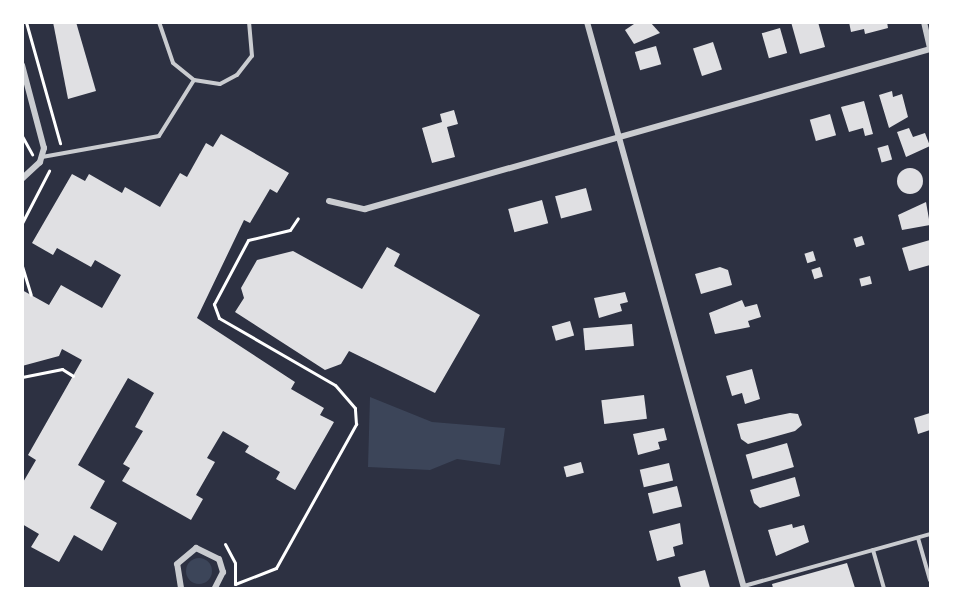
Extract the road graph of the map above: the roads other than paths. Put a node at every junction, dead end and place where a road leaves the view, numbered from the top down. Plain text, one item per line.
1 (159, 22) edge
2 (249, 22) edge
3 (587, 22) edge
4 (924, 22) edge
5 (930, 48) edge
6 (22, 65) edge
7 (194, 80) junction
8 (619, 138) junction
9 (42, 157) junction
10 (22, 179) edge
11 (329, 201) dead end
12 (930, 534) edge
13 (918, 538) junction
14 (873, 550) junction
15 (930, 580) edge
16 (743, 587) edge
17 (181, 588) edge
18 (215, 588) edge
19 (884, 588) edge

1 - 7 lane
2 - 7 lane
3 - 8 street
4 - 5 street
5 - 8 street
6 - 9 street
7 - 9 lane
8 - 11 street
8 - 16 street
9 - 10 street
12 - 13 lane
13 - 14 lane
13 - 15 lane
14 - 16 lane
14 - 19 lane
17 - 18 street

